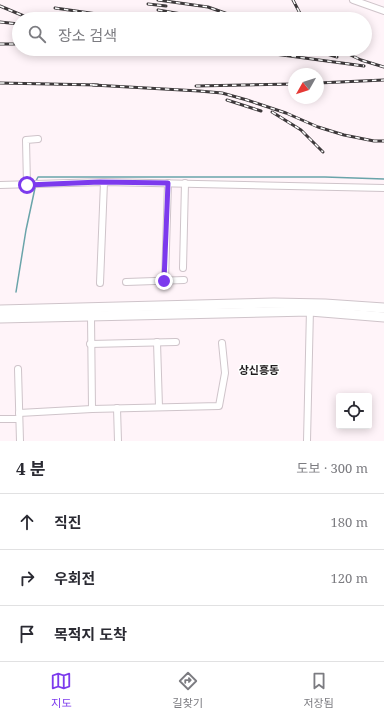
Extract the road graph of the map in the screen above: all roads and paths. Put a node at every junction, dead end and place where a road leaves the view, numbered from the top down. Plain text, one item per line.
1 (353, 0) edge
2 (384, 11) edge
3 (38, 139) dead end
4 (104, 182) junction
5 (168, 183) junction
6 (185, 183) junction
7 (0, 185) edge
8 (27, 185) junction
9 (384, 188) edge
10 (183, 268) dead end
11 (184, 280) dead end
12 (164, 281) junction
13 (100, 282) dead end
14 (126, 282) dead end
15 (309, 307) junction
16 (384, 308) edge
17 (0, 310) edge
18 (91, 316) junction
19 (384, 317) edge
20 (0, 318) edge
21 (157, 342) junction
22 (176, 342) dead end
23 (222, 343) dead end
24 (90, 344) junction
25 (18, 369) dead end
26 (159, 407) junction
27 (92, 408) junction
28 (117, 408) junction
29 (19, 416) junction
30 (0, 419) edge
31 (20, 441) edge
32 (118, 441) edge
33 (307, 441) edge

1 - 2 street
3 - 8 street
4 - 5 street
4 - 8 street
4 - 13 street
5 - 6 street
5 - 12 street
6 - 9 street
6 - 10 street
7 - 8 street
11 - 12 street
12 - 14 street
15 - 16 main road
15 - 17 main road
15 - 18 main road
15 - 19 main road
15 - 33 street
18 - 20 main road
18 - 24 street
21 - 22 street
21 - 24 street
21 - 26 street
23 - 26 street
24 - 27 street
25 - 29 street
26 - 28 street
27 - 28 street
27 - 29 street
28 - 32 street
29 - 30 street
29 - 31 street

